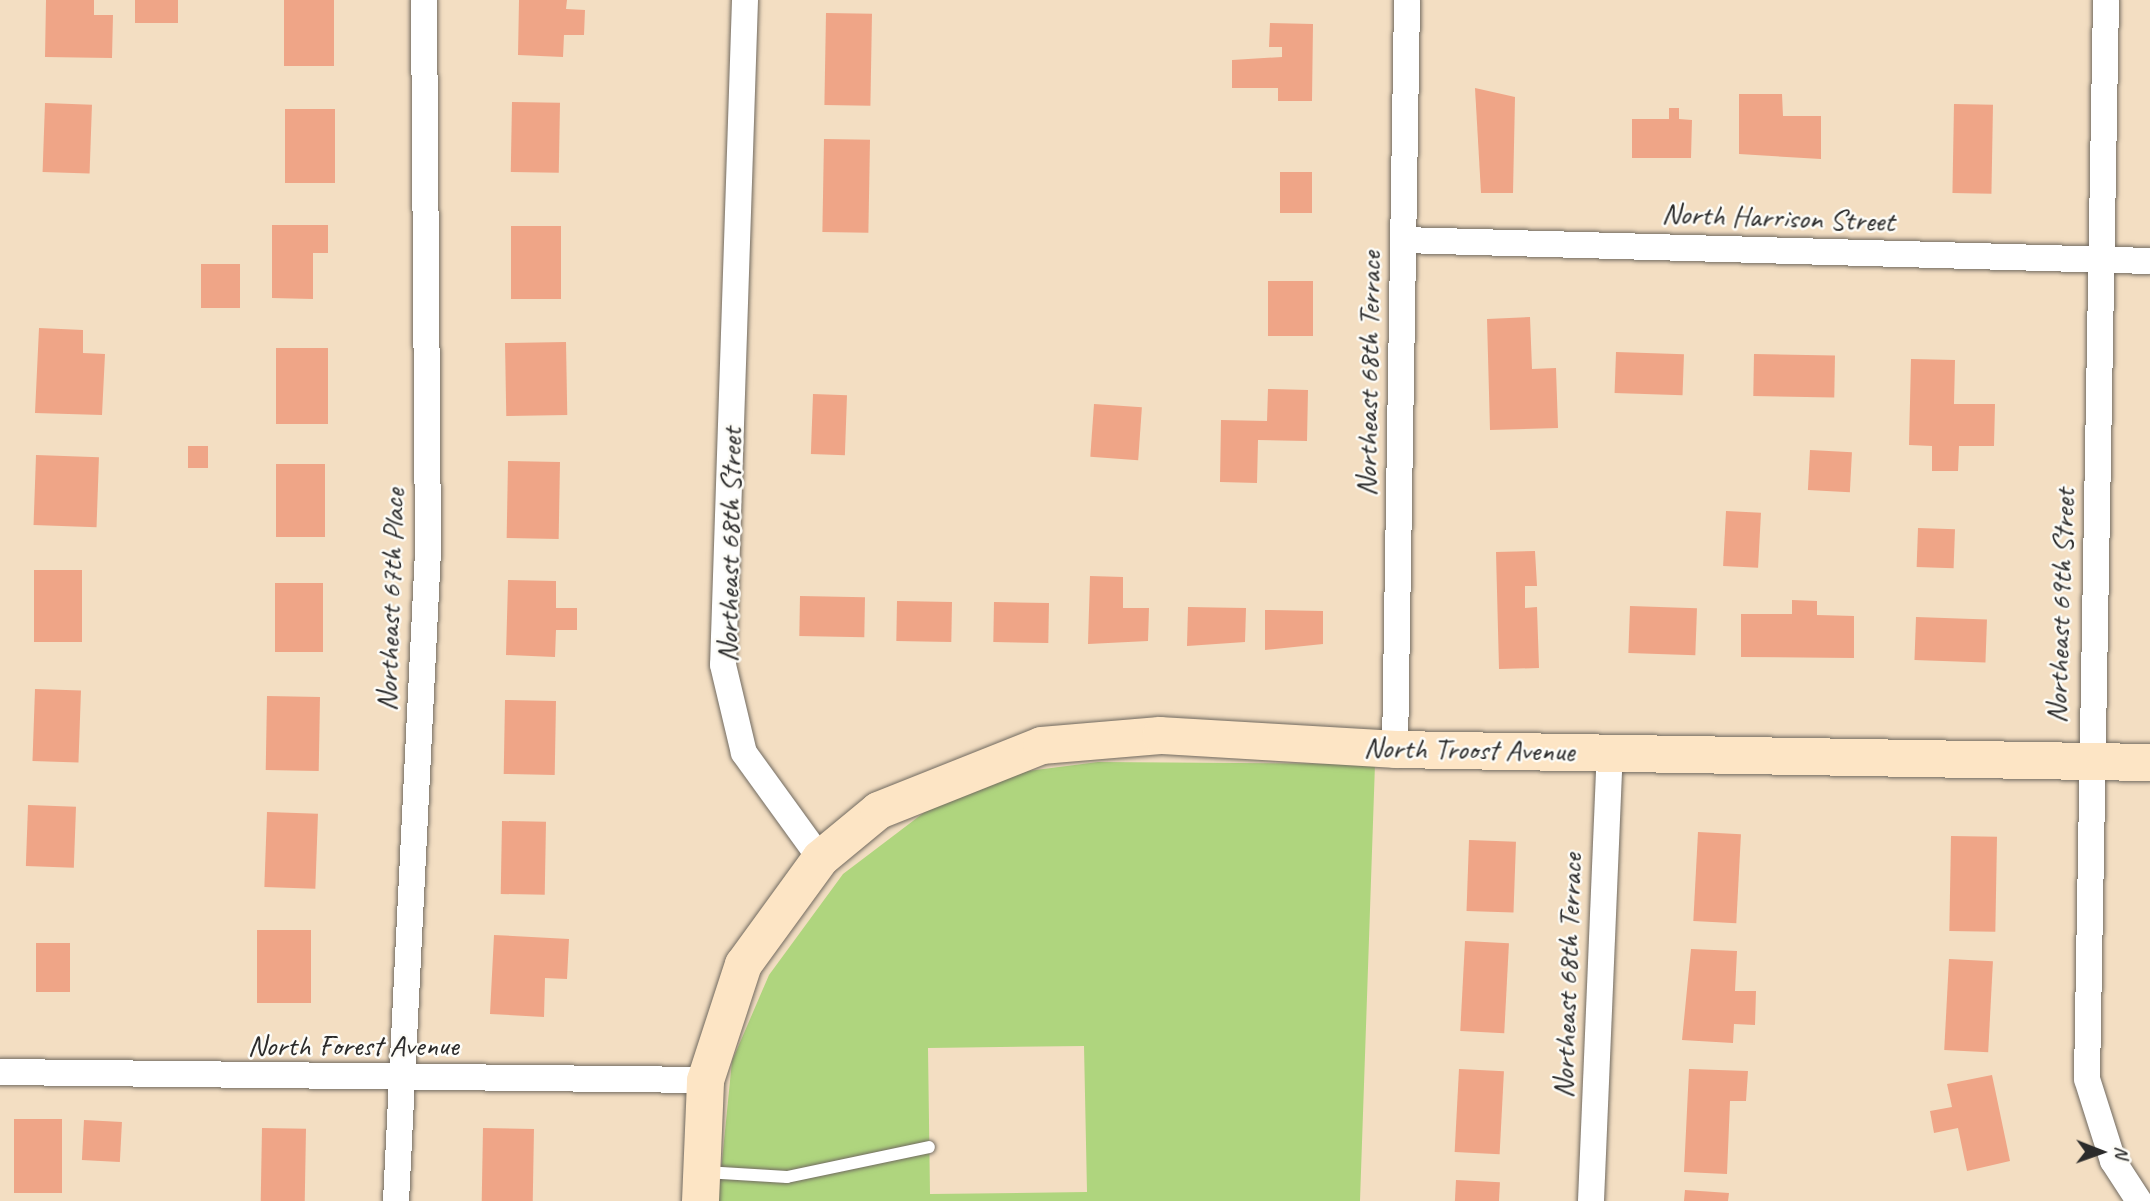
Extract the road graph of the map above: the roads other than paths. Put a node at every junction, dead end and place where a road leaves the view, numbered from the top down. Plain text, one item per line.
1 (424, 0) edge
2 (745, 0) edge
3 (1407, 0) edge
4 (2106, 0) edge
5 (1403, 240) junction
6 (2102, 259) junction
7 (2150, 261) edge
8 (1395, 749) junction
9 (1610, 753) junction
10 (2089, 761) junction
11 (2150, 762) edge
12 (820, 858) junction
13 (0, 1072) edge
14 (402, 1079) junction
15 (705, 1080) junction
16 (929, 1147) dead end
17 (700, 1186) edge
18 (396, 1201) edge
19 (1591, 1201) edge
20 (2139, 1201) edge

1 - 14 street, Northeast 67th Place
2 - 12 street, Northeast 68th Street
3 - 5 street, Northeast 68th Terrace
4 - 6 street, Northeast 69th Street
5 - 6 street, North Harrison Street
5 - 8 street, Northeast 68th Terrace
6 - 7 street, North Harrison Street
6 - 10 street, Northeast 69th Street
8 - 9 street, North Troost Avenue
8 - 12 street, North Troost Avenue
9 - 10 street, North Troost Avenue
9 - 19 street, Northeast 68th Terrace
10 - 11 street, North Troost Avenue
10 - 20 street, Northeast 69th Street
12 - 15 street
13 - 14 street, North Forest Avenue
14 - 15 street, North Forest Avenue
14 - 18 street, Northeast 67th Place
15 - 17 street
16 - 17 lane

